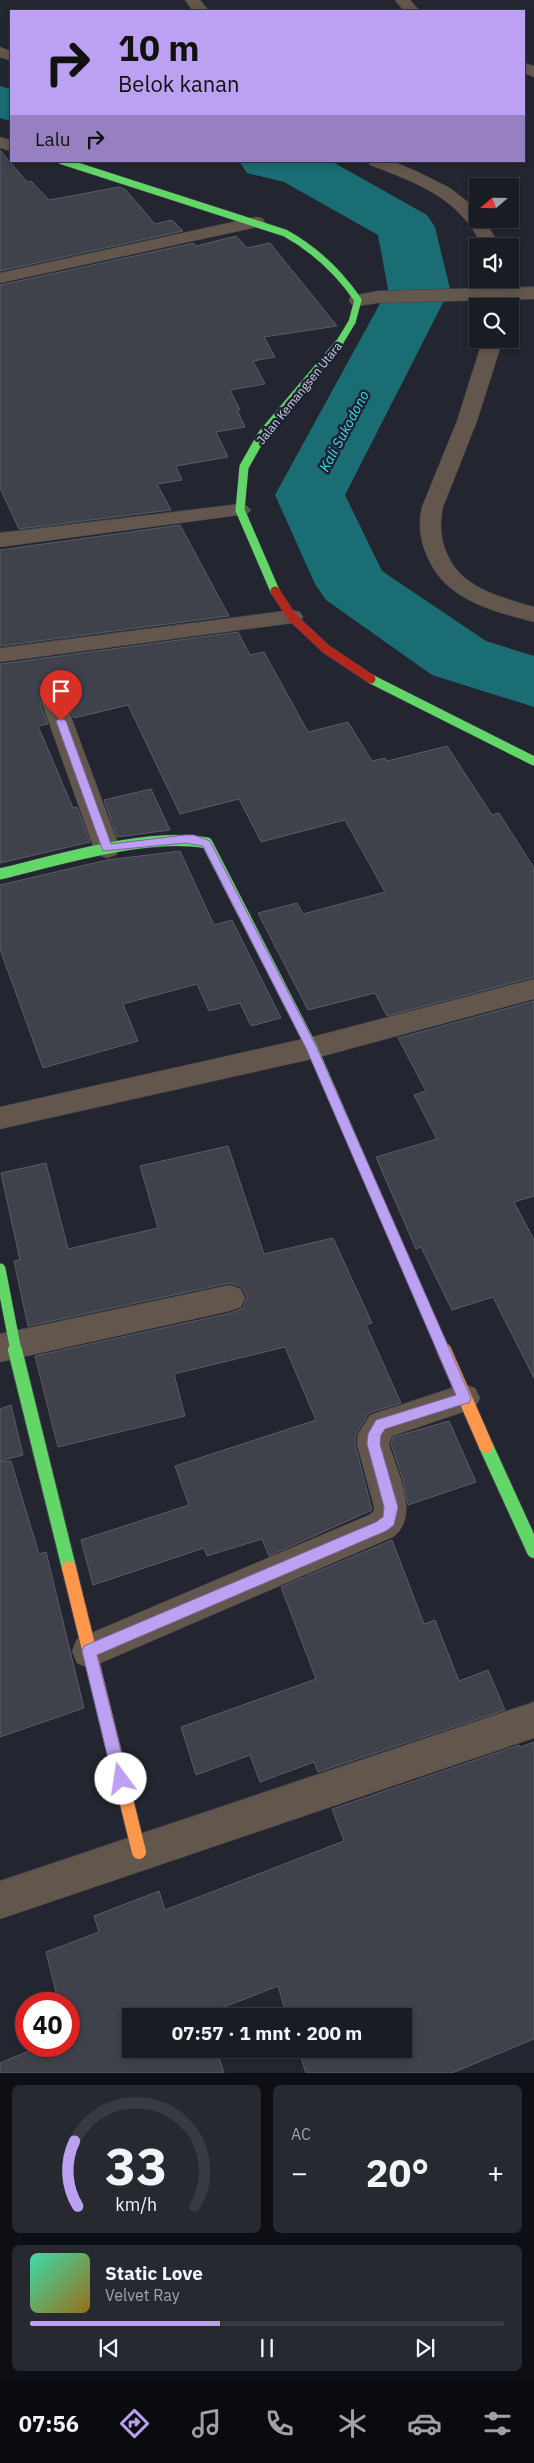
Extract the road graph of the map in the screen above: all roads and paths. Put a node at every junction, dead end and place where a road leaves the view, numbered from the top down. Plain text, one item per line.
1 (192, 0) edge
2 (200, 10) edge
3 (65, 162) edge
4 (379, 162) edge
5 (256, 222) junction
6 (489, 238) edge
7 (0, 278) edge
8 (502, 293) edge
9 (534, 293) edge
10 (358, 300) junction
11 (490, 348) edge
12 (240, 510) junction
13 (0, 540) edge
14 (534, 615) edge
15 (292, 617) junction
16 (0, 655) edge
17 (54, 703) dead end
18 (534, 761) edge
19 (107, 849) junction
20 (0, 874) edge
21 (534, 989) edge
22 (312, 1048) junction
23 (0, 1118) edge
24 (0, 1269) edge
25 (230, 1298) dead end
26 (7, 1346) edge
27 (464, 1398) junction
28 (534, 1551) edge
29 (89, 1651) junction
30 (534, 1720) edge
31 (138, 1852) junction
32 (0, 1900) edge

1 - 2 street
3 - 5 street
4 - 6 street
5 - 7 street
5 - 10 street
8 - 9 street
8 - 10 street
10 - 12 street, Jalan Kemangsen Utara
11 - 14 street
12 - 13 street
12 - 15 street, Jalan Kemangsen Utara
15 - 16 street
15 - 18 street, Jalan Kemangsen Utara
17 - 19 street
19 - 20 street
19 - 22 street
21 - 22 street
22 - 23 street
22 - 27 street
24 - 26 street
25 - 26 street
26 - 29 street
27 - 28 street
27 - 29 street
29 - 31 street
30 - 31 street
31 - 32 street

